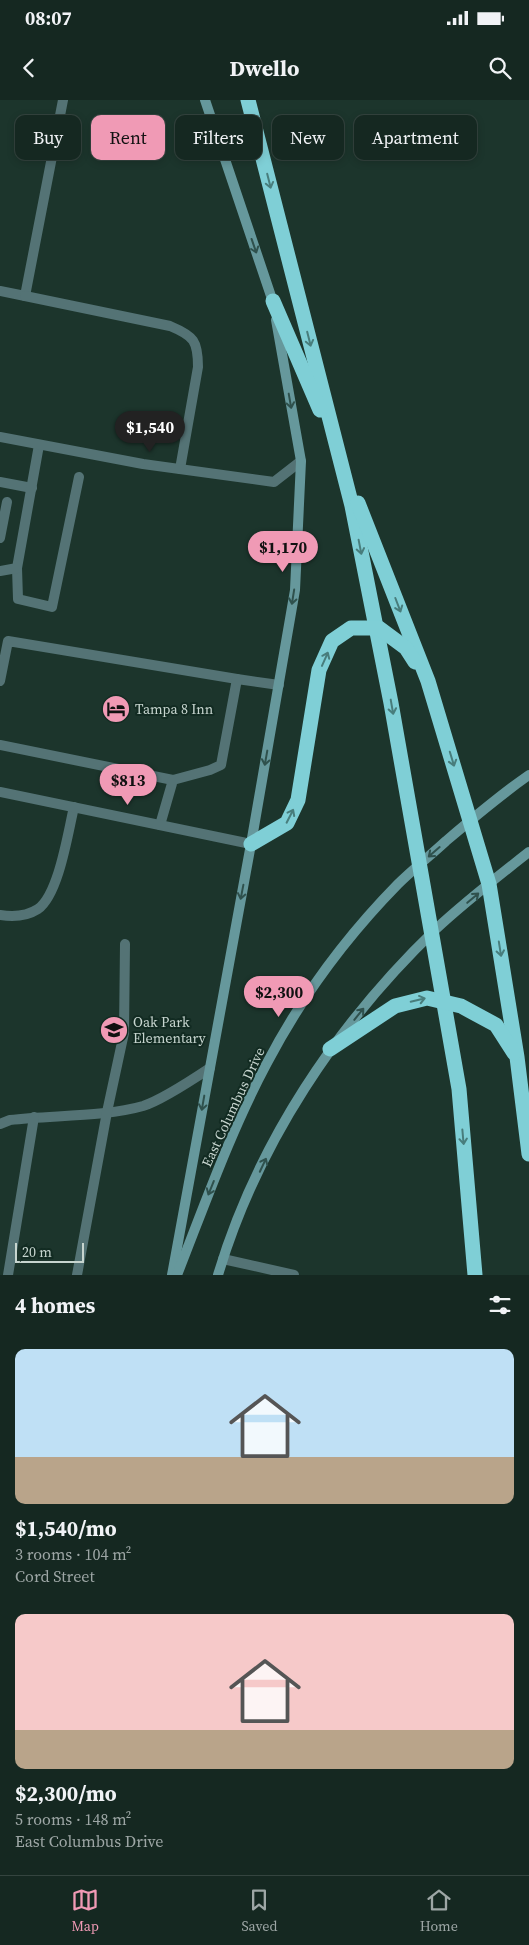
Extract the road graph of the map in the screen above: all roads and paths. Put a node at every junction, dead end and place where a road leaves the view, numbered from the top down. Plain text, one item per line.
1 (63, 100) edge
2 (206, 100) edge
3 (248, 100) edge
4 (0, 291) edge
5 (25, 296) junction
6 (273, 301) junction
7 (0, 437) edge
8 (39, 445) junction
9 (301, 461) junction
10 (180, 469) junction
11 (79, 477) dead end
12 (0, 482) edge
13 (32, 488) junction
14 (7, 502) dead end
15 (0, 538) edge
16 (17, 568) junction
17 (0, 571) edge
18 (237, 679) junction
19 (0, 681) edge
20 (428, 681) junction
21 (279, 685) junction
22 (0, 745) edge
23 (529, 775) edge
24 (173, 780) junction
25 (0, 792) edge
26 (74, 807) junction
27 (470, 820) junction
28 (160, 825) junction
29 (251, 844) junction
30 (529, 852) edge
31 (489, 884) junction
32 (0, 915) edge
33 (125, 944) dead end
34 (330, 1049) junction
35 (517, 1057) junction
36 (210, 1068) junction
37 (107, 1112) junction
38 (34, 1117) junction
39 (0, 1124) edge
40 (529, 1154) edge
41 (223, 1260) junction
42 (8, 1275) edge
43 (77, 1275) edge
44 (172, 1275) edge
45 (177, 1275) edge
46 (218, 1275) edge
47 (294, 1275) edge
48 (475, 1275) edge

1 - 5 street
2 -> 6 main road
3 -> 48 highway
4 - 5 street
5 - 10 street
6 -> 9 main road
6 -> 20 highway
7 - 8 street
8 - 10 street
8 - 13 street
9 - 10 street
9 -> 21 main road
11 - 16 street
12 - 13 street
13 - 16 street
14 - 15 street
16 - 17 street
18 - 19 street
18 - 21 street
18 - 24 street
20 -> 27 highway
29 -> 20 highway
21 -> 29 main road
22 - 24 street
23 - 27 main road, East Columbus Drive
24 - 28 street
25 - 26 street
26 - 28 street
26 - 32 street
27 - 31 highway
27 -> 45 main road, East Columbus Drive
28 - 29 street
29 -> 36 main road
30 - 31 main road
34 -> 31 main road
31 -> 35 highway
33 - 37 street
34 -> 35 highway
41 -> 34 main road
35 - 40 highway
36 - 37 street
36 -> 44 main road
37 - 38 street
37 - 43 street
38 - 39 street
38 - 42 street
41 - 46 main road
41 - 47 street

